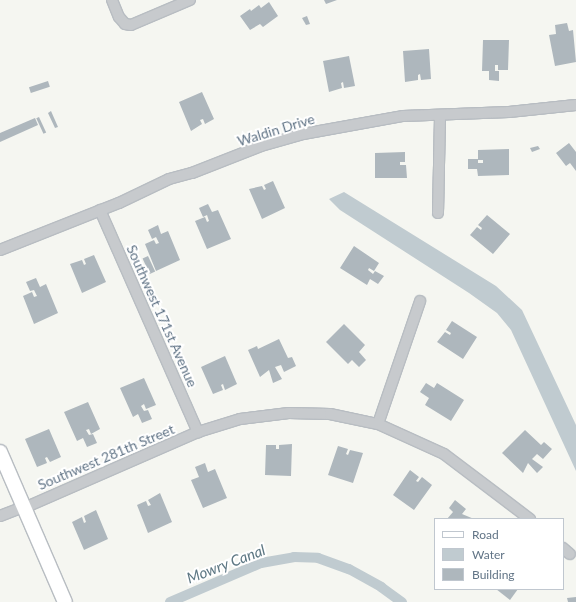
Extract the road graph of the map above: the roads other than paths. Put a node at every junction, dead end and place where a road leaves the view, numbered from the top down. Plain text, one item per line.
1 (112, 0) edge
2 (190, 0) edge
3 (576, 105) edge
4 (440, 116) junction
5 (100, 210) junction
6 (438, 212) dead end
7 (0, 250) edge
8 (420, 301) dead end
9 (378, 424) junction
10 (198, 432) junction
11 (0, 452) edge
12 (24, 507) junction
13 (0, 516) edge
14 (529, 518) edge
15 (65, 602) edge

1 - 2 street
3 - 4 street, Waldin Drive
4 - 5 street, Waldin Drive
4 - 6 street
5 - 7 street, Waldin Drive
5 - 10 street, Southwest 171st Avenue
8 - 9 street
9 - 10 street, Southwest 281th Street
9 - 14 street, Southwest 281th Street
10 - 12 street, Southwest 281th Street
11 - 12 street
12 - 13 street, Southwest 281th Street
12 - 15 street

